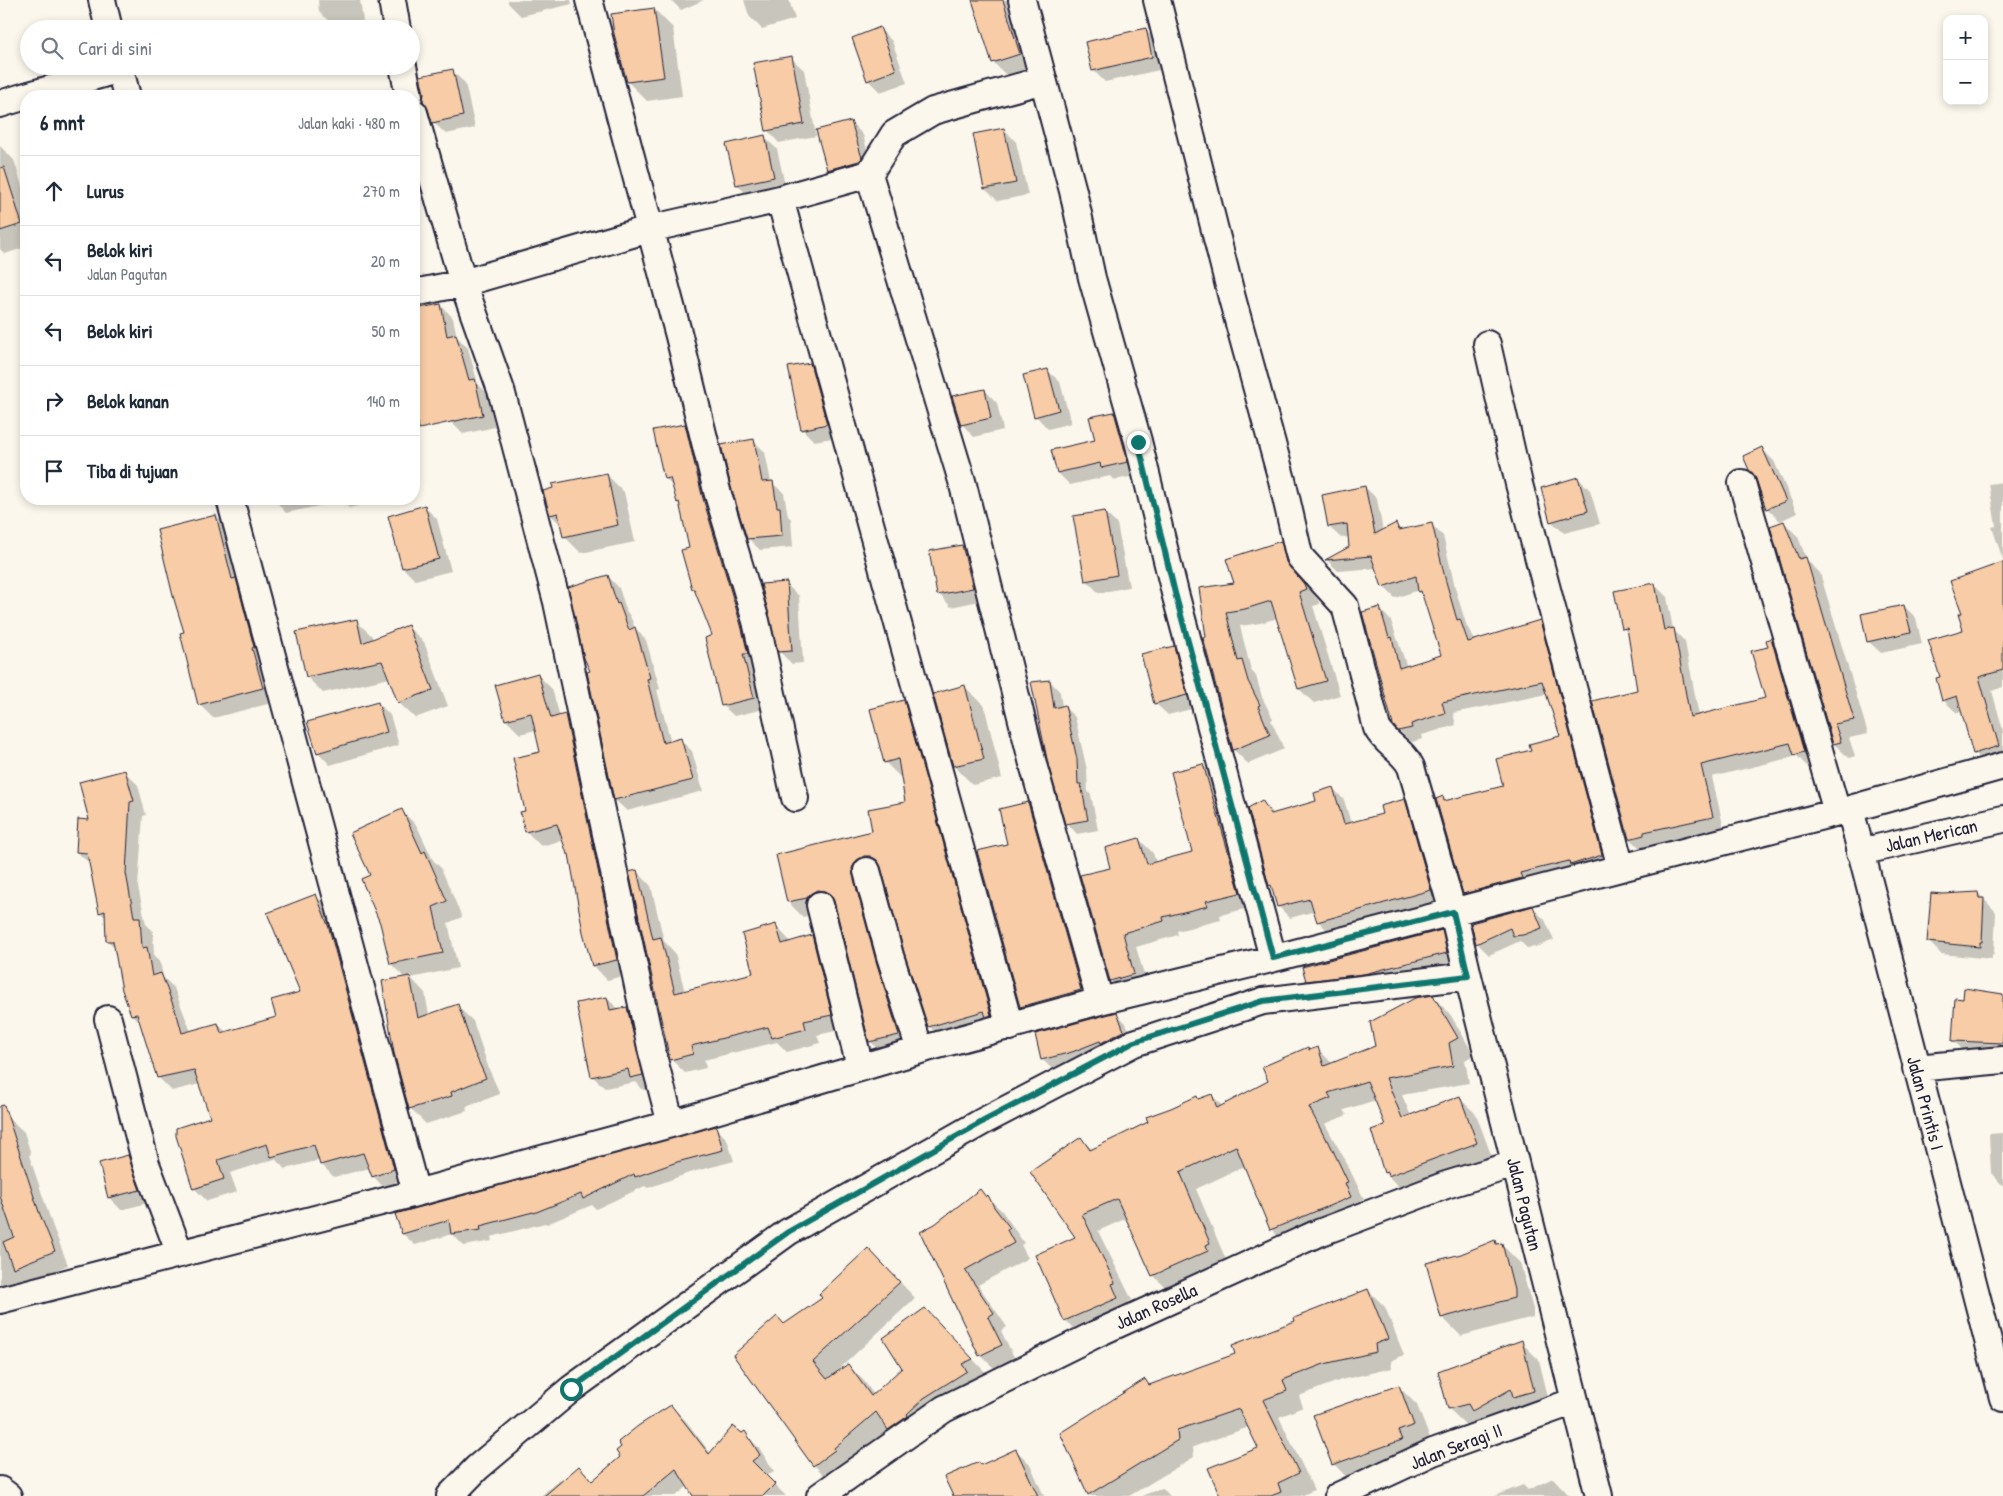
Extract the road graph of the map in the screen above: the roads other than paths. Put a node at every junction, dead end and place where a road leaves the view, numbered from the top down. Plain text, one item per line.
1 (102, 0) edge
2 (392, 0) edge
3 (589, 0) edge
4 (1022, 0) edge
5 (1157, 0) edge
6 (108, 20) edge
7 (395, 20) edge
8 (96, 75) edge
9 (122, 75) edge
10 (405, 75) edge
11 (1043, 80) junction
12 (46, 90) edge
13 (126, 90) edge
14 (408, 90) edge
15 (20, 98) edge
16 (0, 104) edge
17 (420, 133) edge
18 (869, 174) junction
19 (780, 199) junction
20 (649, 229) junction
21 (464, 283) junction
22 (420, 292) edge
23 (1487, 344) dead end
24 (1742, 483) dead end
25 (232, 505) edge
26 (2003, 766) edge
27 (795, 798) dead end
28 (1844, 810) junction
29 (2003, 820) edge
30 (1860, 852) junction
31 (1621, 868) junction
32 (867, 872) dead end
33 (820, 906) dead end
34 (1453, 912) junction
35 (1273, 958) junction
36 (1468, 976) junction
37 (1100, 1001) junction
38 (108, 1019) dead end
39 (1010, 1027) junction
40 (920, 1050) junction
41 (2003, 1060) edge
42 (860, 1067) junction
43 (1916, 1068) junction
44 (671, 1124) junction
45 (1515, 1164) junction
46 (416, 1194) junction
47 (180, 1254) junction
48 (0, 1300) edge
49 (1992, 1315) edge
50 (2003, 1398) edge
51 (1575, 1401) junction
52 (0, 1490) edge
53 (8, 1496) edge
54 (450, 1496) edge
55 (820, 1496) edge
56 (1338, 1496) edge
57 (1599, 1496) edge

1 - 6 street
2 - 7 street
3 - 20 street
4 - 11 street
5 - 34 street, Jalan Pagutan
8 - 12 street
9 - 13 street
10 - 14 street
11 - 18 street
11 - 35 street
15 - 16 street
17 - 21 street
18 - 19 street
18 - 37 street
19 - 20 street
19 - 39 street
20 - 21 street
20 - 27 street
21 - 22 street
21 - 44 street
23 - 31 street
24 - 28 street, Jalan Printis I
25 - 46 street
26 - 28 street
28 - 30 street, Jalan Printis I
28 - 31 street
29 - 30 street, Jalan Merican
30 - 43 street, Jalan Printis I
31 - 34 street
32 - 40 street
33 - 42 street
34 - 35 street
34 - 36 street, Jalan Pagutan
35 - 37 street
36 - 45 street, Jalan Pagutan
36 - 54 street
37 - 39 street
38 - 47 street
39 - 40 street
40 - 42 street
41 - 43 street
42 - 44 street
43 - 49 street, Jalan Printis I
44 - 46 street
45 - 51 street, Jalan Pagutan
45 - 55 street, Jalan Rosella
46 - 47 street
47 - 48 street
49 - 50 street, Jalan Printis I
51 - 56 street, Jalan Seragi II
51 - 57 street, Jalan Pagutan
52 - 53 street

